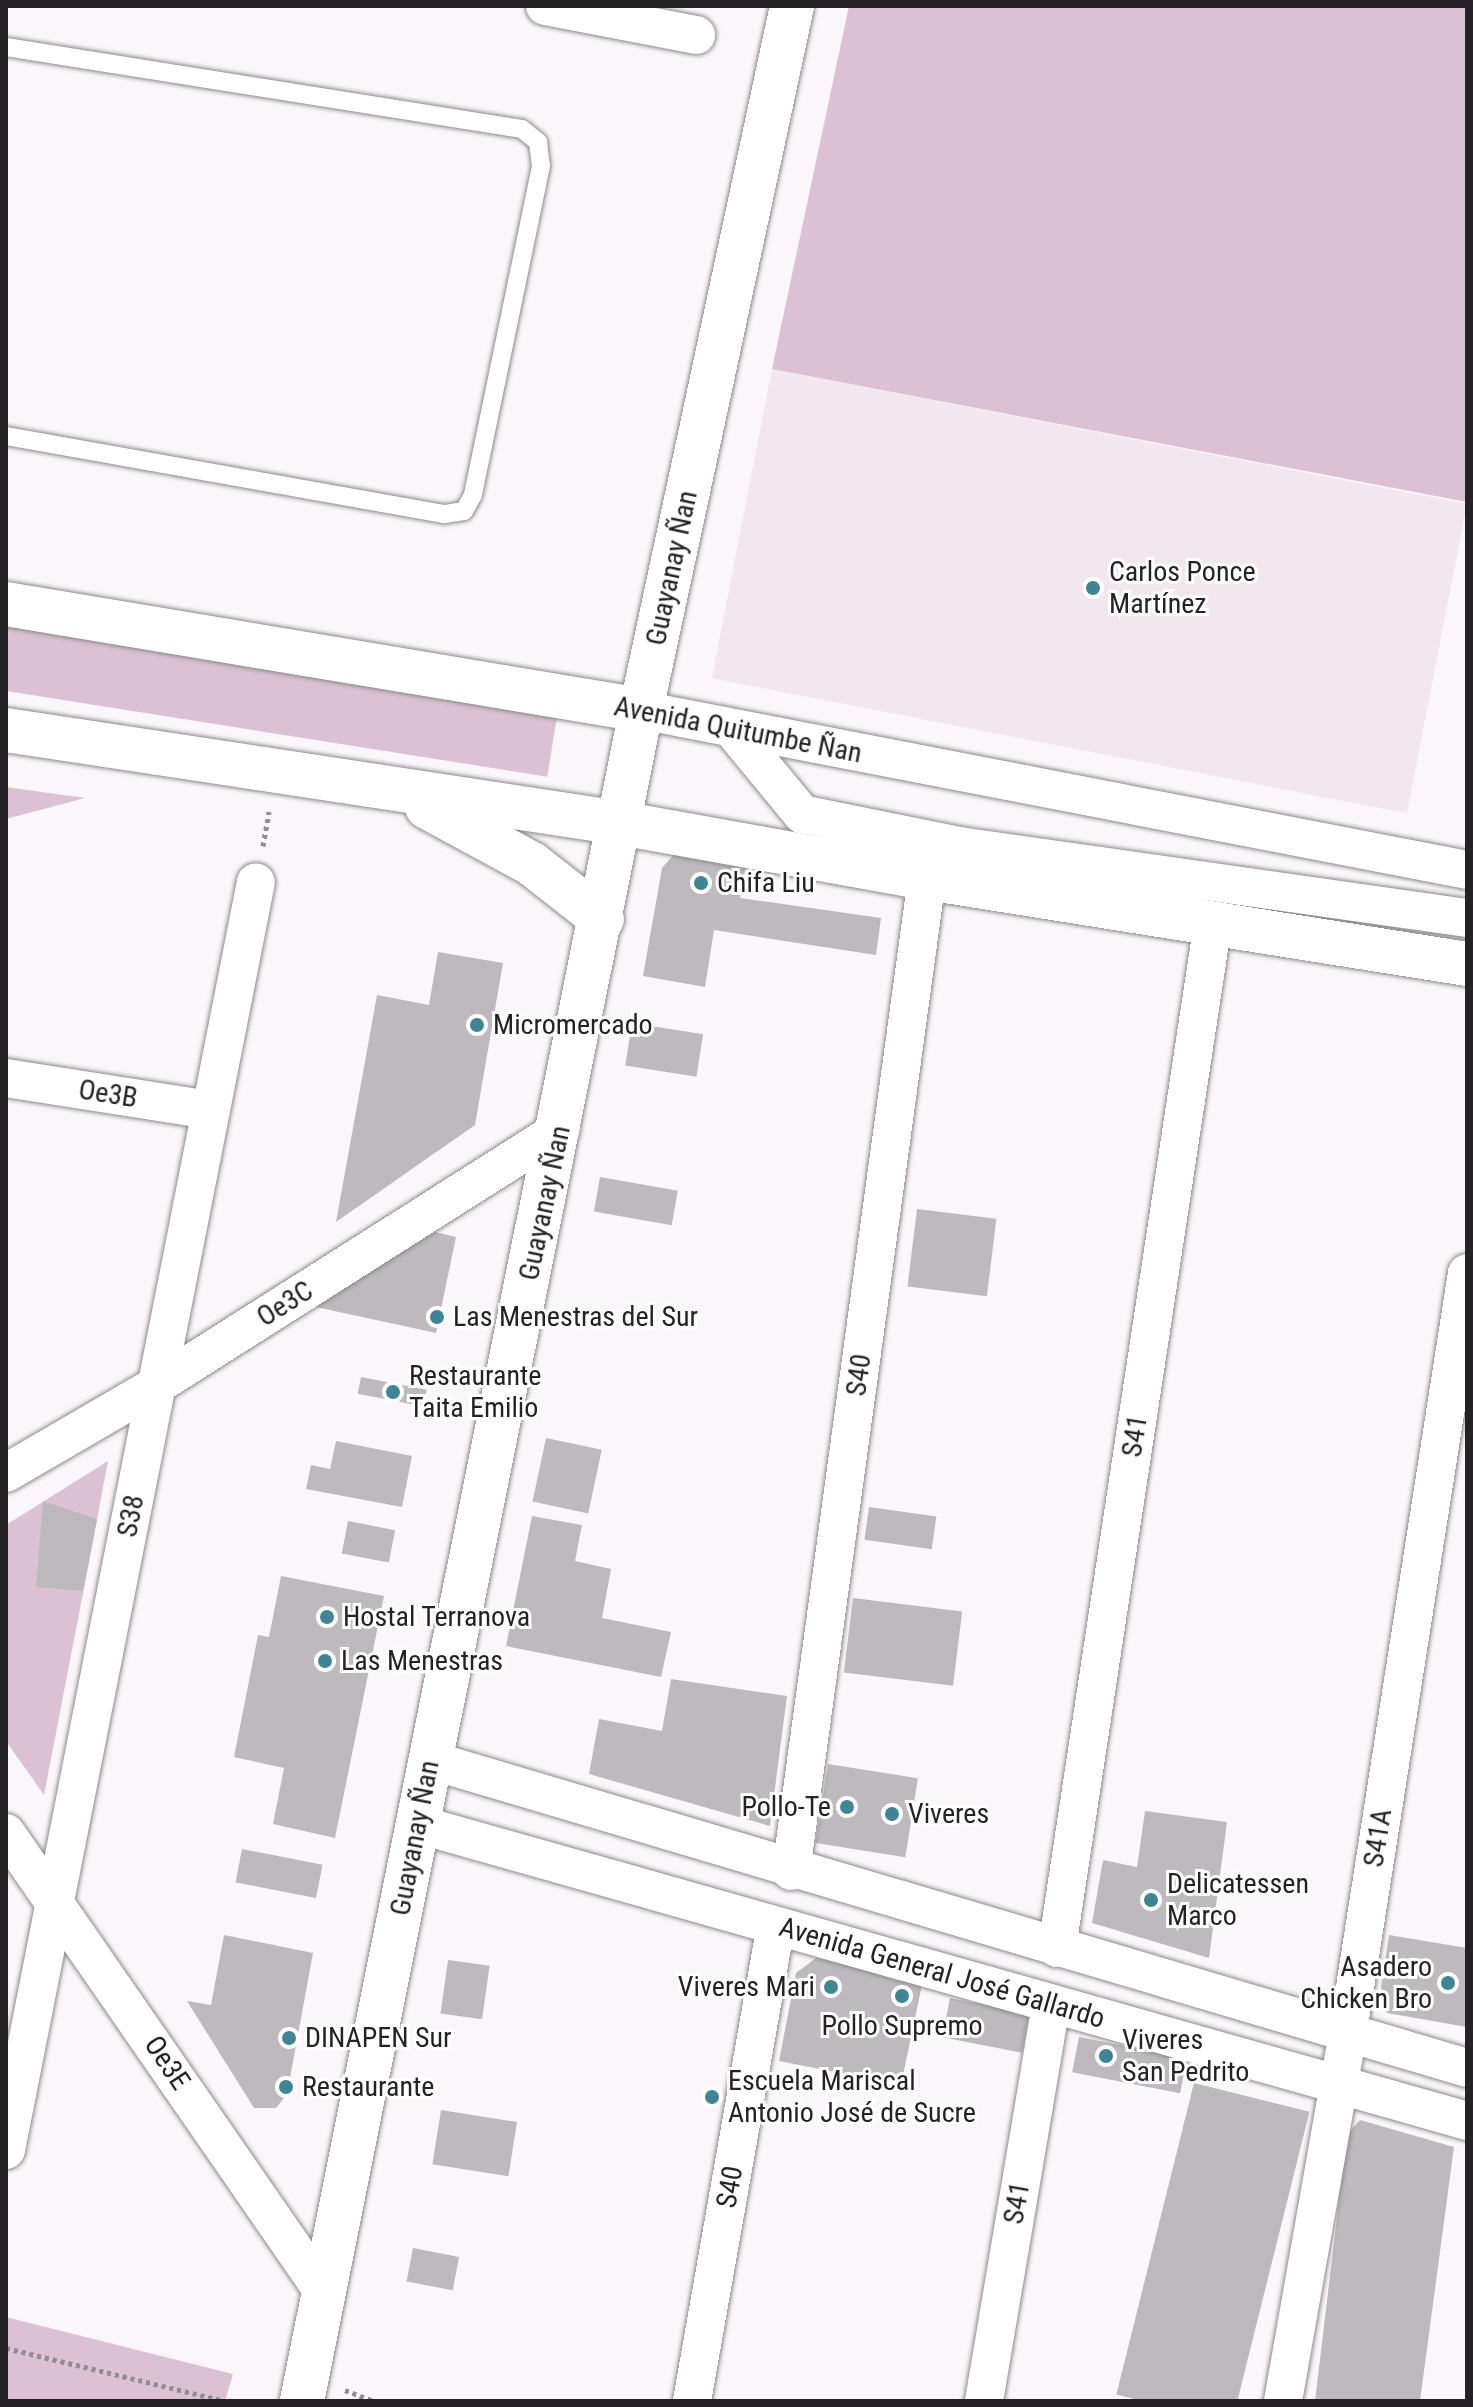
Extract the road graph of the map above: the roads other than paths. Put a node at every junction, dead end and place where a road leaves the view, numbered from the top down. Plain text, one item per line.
1 (545, 6) edge
2 (792, 6) edge
3 (610, 11) edge
4 (696, 35) dead end
5 (6, 47) edge
6 (6, 436) edge
7 (6, 604) edge
8 (641, 710) junction
9 (731, 728) junction
10 (6, 730) edge
11 (397, 792) junction
12 (620, 823) junction
13 (1467, 870) edge
14 (927, 878) junction
15 (256, 882) road end
16 (1467, 918) edge
17 (602, 919) junction
18 (1213, 923) junction
19 (1467, 964) edge
20 (6, 1078) edge
21 (211, 1110) junction
22 (561, 1129) junction
23 (1467, 1273) edge
24 (157, 1385) junction
25 (6, 1473) edge
26 (430, 1760) junction
27 (417, 1824) junction
28 (6, 1833) edge
29 (791, 1871) junction
30 (55, 1899) junction
31 (776, 1926) junction
32 (1057, 1948) junction
33 (1051, 2004) junction
34 (1348, 2032) junction
35 (1467, 2068) edge
36 (1338, 2086) junction
37 (1467, 2121) edge
38 (6, 2150) edge
39 (325, 2294) junction
40 (302, 2401) edge
41 (692, 2401) edge
42 (984, 2401) edge
43 (1283, 2401) edge

1 - 3 street
2 - 8 main road, Guayanay Ñan
3 - 4 street
5 - 6 lane
7 - 8 main road, Avenida Quitumbe Ñan
8 - 9 street, Avenida Quitumbe Ñan
8 - 12 main road, Guayanay Ñan
9 - 13 street, Avenida Quitumbe Ñan
9 - 16 street
10 - 11 main road
11 - 12 main road
11 - 17 main road
12 - 14 main road
12 - 17 main road, Guayanay Ñan
14 - 18 main road
14 - 29 street, S40
15 - 21 street, S38
17 - 22 main road, Guayanay Ñan
18 - 19 main road
18 - 32 street, S41
20 - 21 street, Oe3B
21 - 24 street, S38
22 - 24 street, Oe3C
22 - 26 main road, Guayanay Ñan
23 - 34 street, S41A
24 - 25 street, Oe3C
24 - 30 street, S38
26 - 27 main road, Guayanay Ñan
26 - 29 street, Avenida General José Gallardo
27 - 31 street, Avenida General José Gallardo
27 - 39 main road, Guayanay Ñan
28 - 30 street, Oe3E
29 - 32 street, Avenida General José Gallardo
30 - 38 street, S38
30 - 39 street, Oe3E
31 - 33 street, Avenida General José Gallardo
31 - 41 street, S40
32 - 34 street, Avenida General José Gallardo
33 - 36 street, Avenida General José Gallardo
33 - 42 street, S41
34 - 35 street, Avenida General José Gallardo
34 - 36 street, S41A
36 - 37 street, Avenida General José Gallardo
36 - 43 street, S41A
39 - 40 main road, Guayanay Ñan

